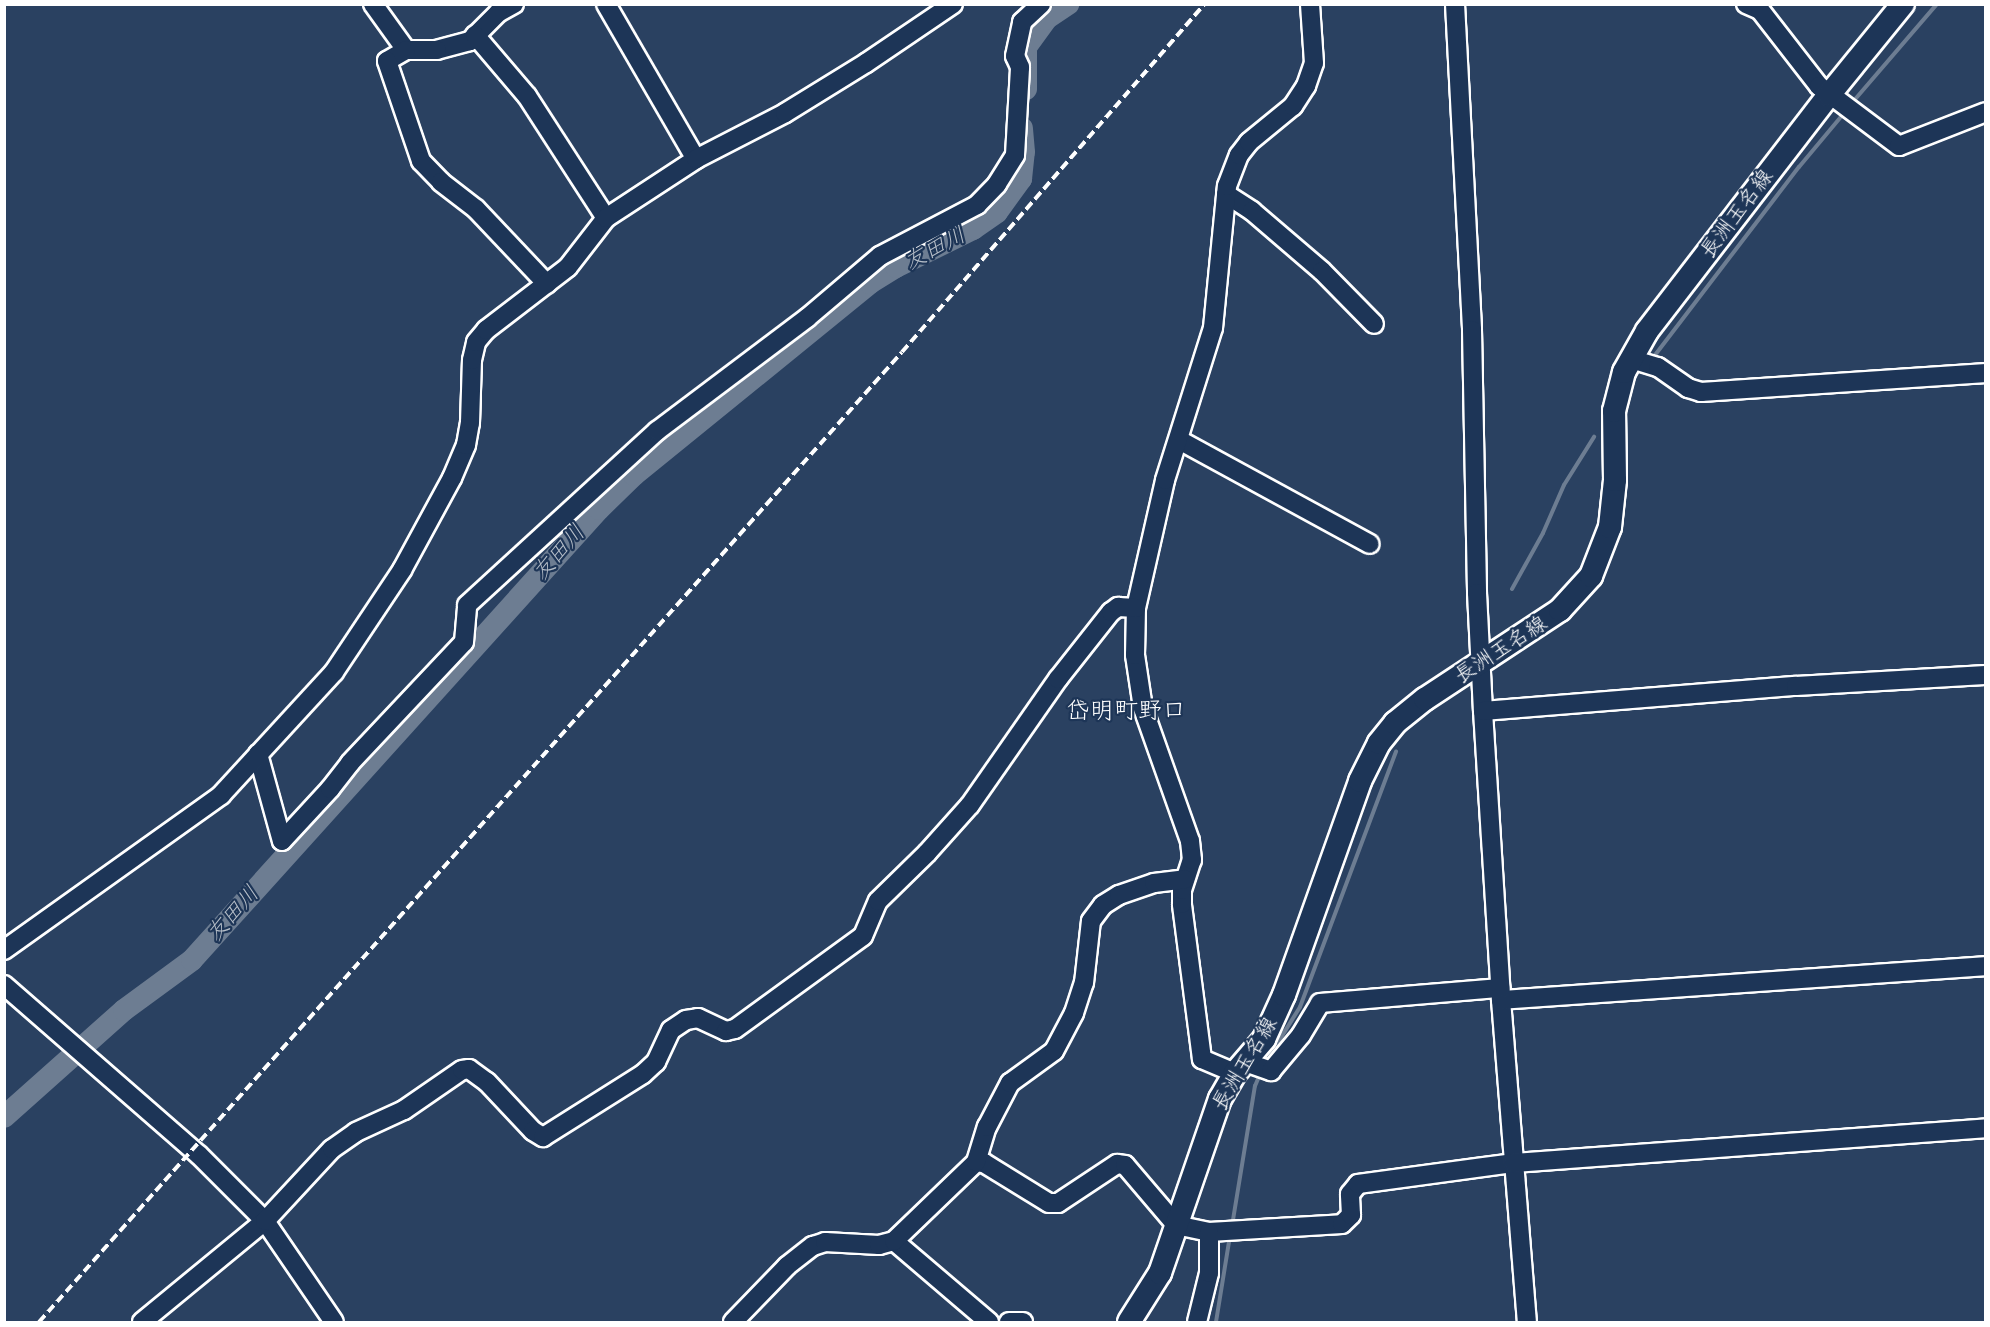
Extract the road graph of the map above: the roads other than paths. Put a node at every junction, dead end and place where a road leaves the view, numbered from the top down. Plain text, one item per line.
1 (373, 4) edge
2 (514, 4) edge
3 (606, 4) edge
4 (953, 4) edge
5 (1041, 4) edge
6 (1310, 4) edge
7 (1455, 4) edge
8 (1746, 4) edge
9 (1903, 4) edge
10 (475, 35) junction
11 (406, 50) junction
12 (1841, 104) junction
13 (1986, 112) edge
14 (696, 159) junction
15 (1226, 194) junction
16 (606, 218) junction
17 (547, 284) junction
18 (1374, 324) dead end
19 (1631, 359) junction
20 (1986, 373) edge
21 (1179, 440) junction
22 (1370, 544) dead end
23 (1136, 608) junction
24 (1482, 662) junction
25 (1986, 675) edge
26 (1483, 711) junction
27 (258, 754) junction
28 (1185, 879) junction
29 (4, 950) edge
30 (1986, 966) edge
31 (4, 985) edge
32 (1501, 994) junction
33 (1251, 1068) junction
34 (1986, 1128) edge
35 (976, 1162) junction
36 (1514, 1163) junction
37 (265, 1221) junction
38 (1176, 1225) junction
39 (1209, 1232) junction
40 (894, 1241) junction
41 (142, 1323) edge
42 (334, 1323) edge
43 (733, 1323) edge
44 (990, 1323) edge
45 (1010, 1323) edge
46 (1023, 1323) edge
47 (1129, 1323) edge
48 (1197, 1323) edge
49 (1527, 1323) edge

1 - 11 street
2 - 10 street
3 - 14 street
4 - 14 street
5 - 27 street
6 - 15 street
7 - 24 street
8 - 12 street
9 - 12 main road, 長洲玉名線
10 - 11 street
10 - 16 street
11 - 17 street
12 - 13 street
12 - 19 main road, 長洲玉名線
14 - 16 street
15 - 18 street
15 - 21 street
16 - 17 street
17 - 27 street
19 - 20 street
19 - 24 main road, 長洲玉名線
21 - 22 street
21 - 23 street
23 - 28 street
23 - 37 street
24 - 26 street
24 - 33 main road, 長洲玉名線
25 - 26 street
26 - 32 street
27 - 29 street
28 - 33 street
28 - 35 street
30 - 32 street
31 - 37 street
32 - 33 street
32 - 36 street
33 - 38 main road, 長洲玉名線
34 - 36 street
35 - 38 street
35 - 40 street
36 - 39 street
36 - 49 street
37 - 41 street
37 - 42 street
38 - 39 street
38 - 47 main road, 長洲玉名線
39 - 48 street
40 - 43 street
40 - 44 street
45 - 46 street

